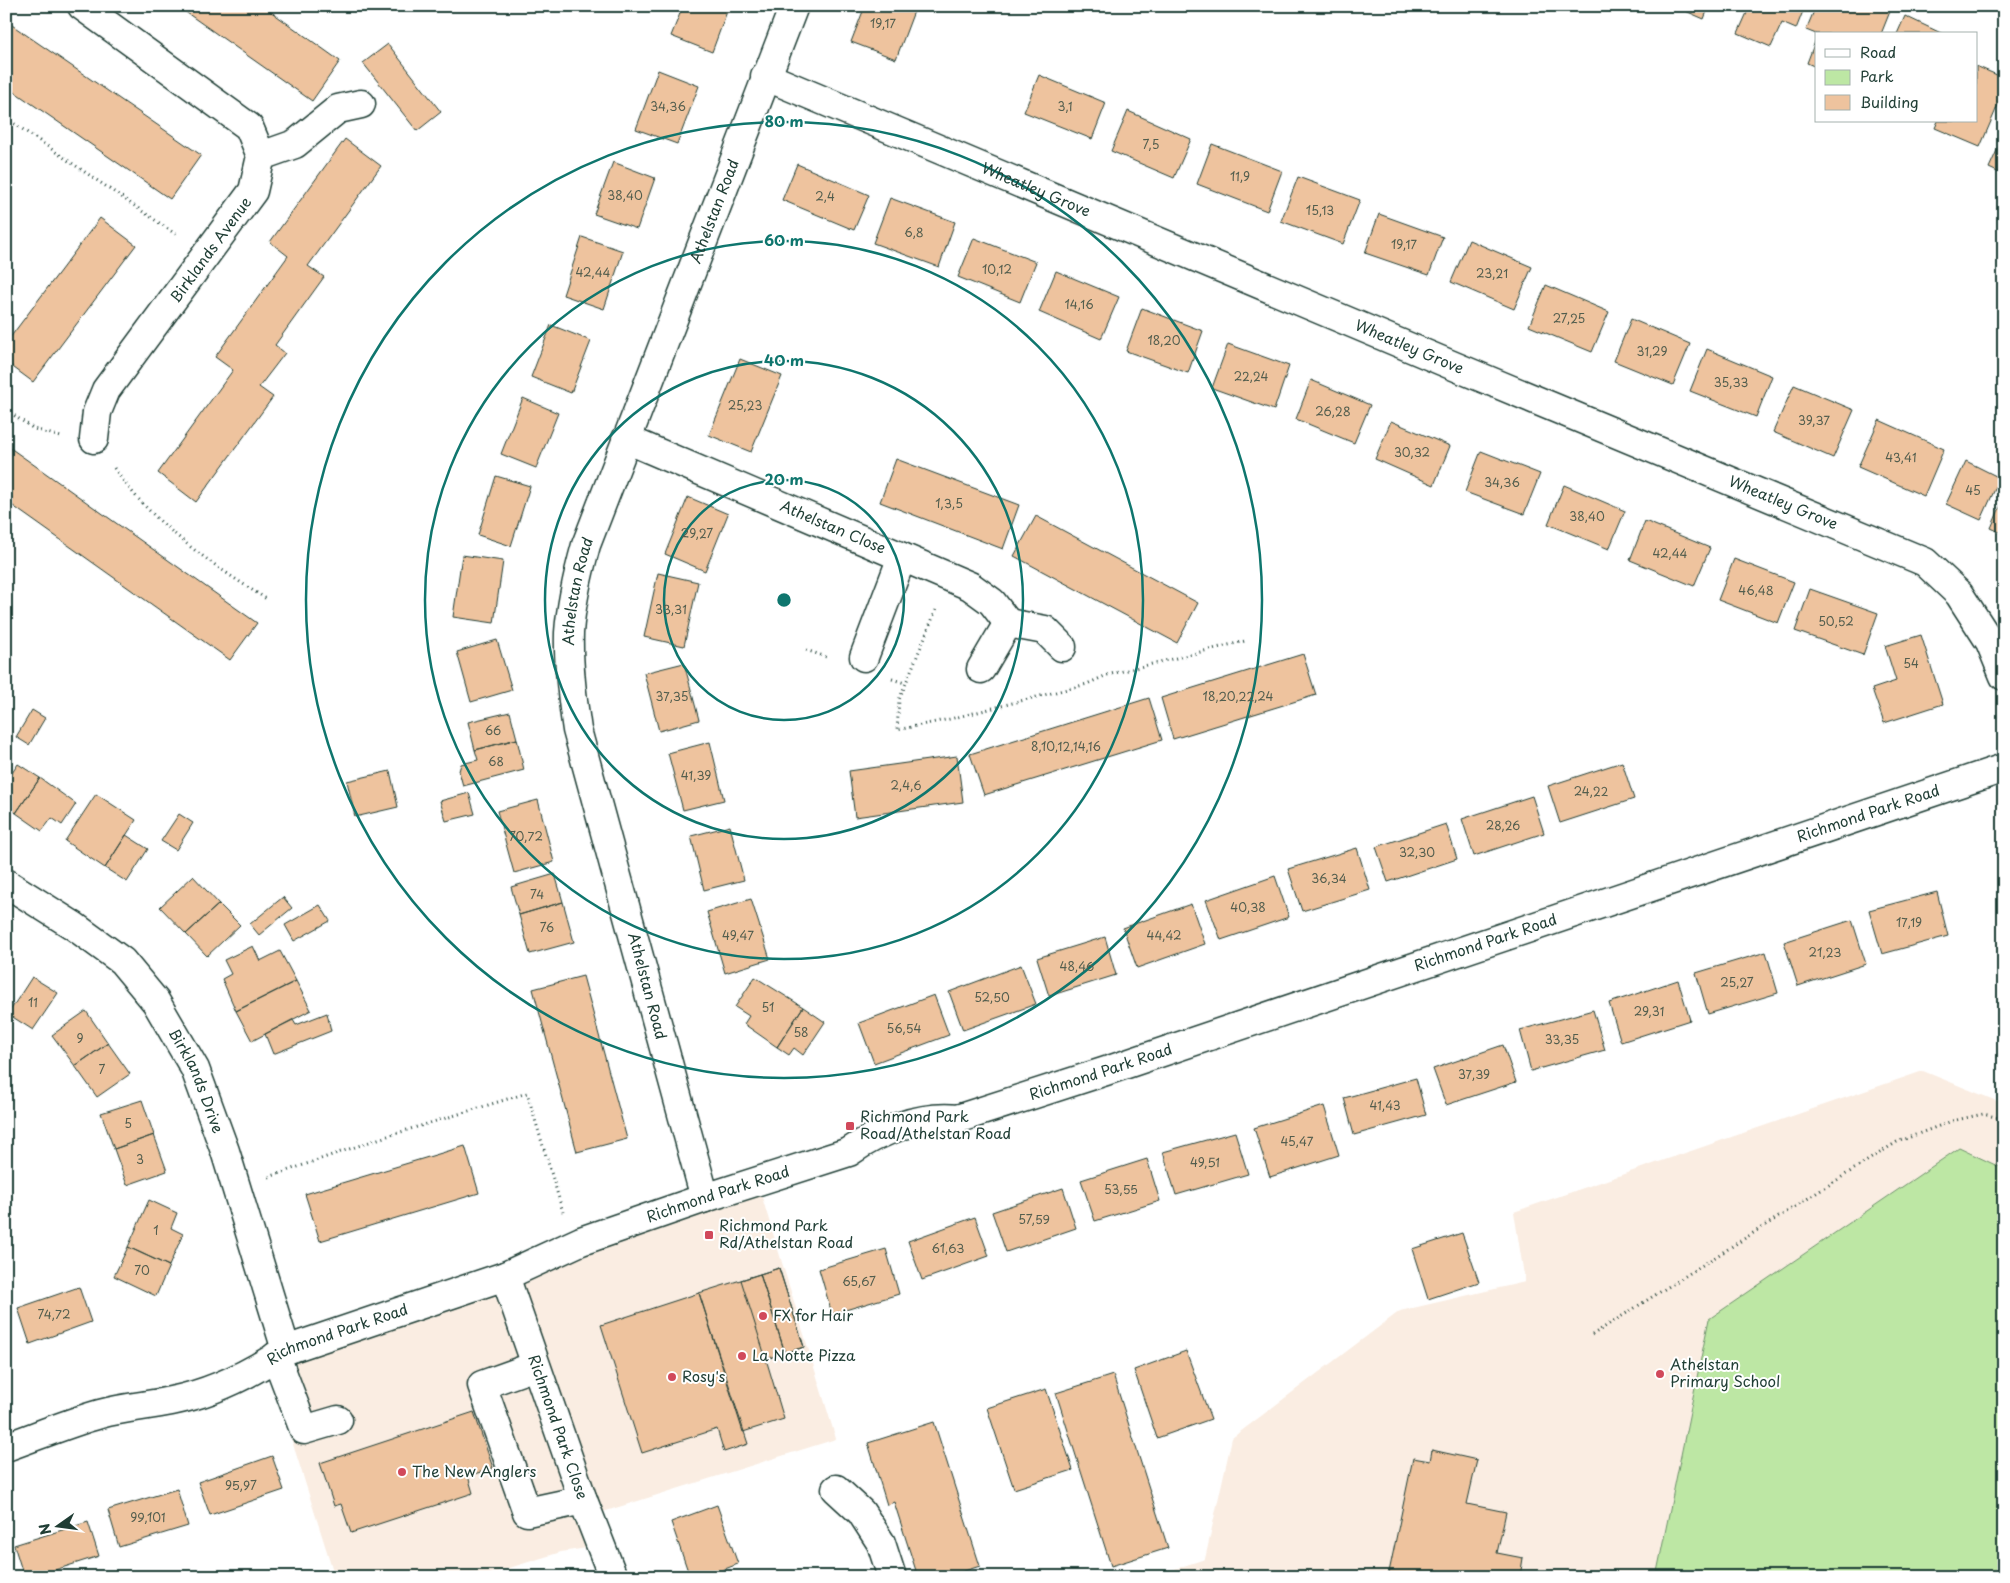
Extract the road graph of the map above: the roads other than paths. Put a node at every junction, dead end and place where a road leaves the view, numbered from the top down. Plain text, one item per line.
1 (82, 6) edge
2 (794, 6) edge
3 (765, 76) junction
4 (361, 104) dead end
5 (261, 156) junction
6 (94, 439) road end
7 (626, 439) junction
8 (902, 557) junction
9 (1008, 623) junction
10 (1062, 647) dead end
11 (864, 657) dead end
12 (982, 669) dead end
13 (2004, 676) edge
14 (2004, 768) edge
15 (6, 883) edge
16 (705, 1198) junction
17 (505, 1276) junction
18 (281, 1353) junction
19 (535, 1366) junction
20 (338, 1420) dead end
21 (6, 1446) edge
22 (836, 1489) dead end
23 (583, 1500) junction
24 (613, 1577) edge
25 (892, 1577) edge

1 - 5 street
2 - 3 street, Athelstan Road
3 - 7 street, Athelstan Road
3 - 13 street, Wheatley Grove
4 - 5 street
5 - 6 street, Birklands Avenue
7 - 8 street, Athelstan Close
7 - 16 street, Athelstan Road
8 - 9 street, Athelstan Close
8 - 11 street, Athelstan Close
9 - 10 street
9 - 12 street
14 - 16 street, Richmond Park Road
15 - 18 street, Birklands Drive
16 - 17 street, Richmond Park Road
17 - 18 street, Richmond Park Road
17 - 19 street, Richmond Park Close
18 - 20 street, Birklands Drive
18 - 21 street, Richmond Park Road
19 - 23 street, Richmond Park Close
19 - 23 street
22 - 25 street
23 - 24 street, Richmond Park Close

